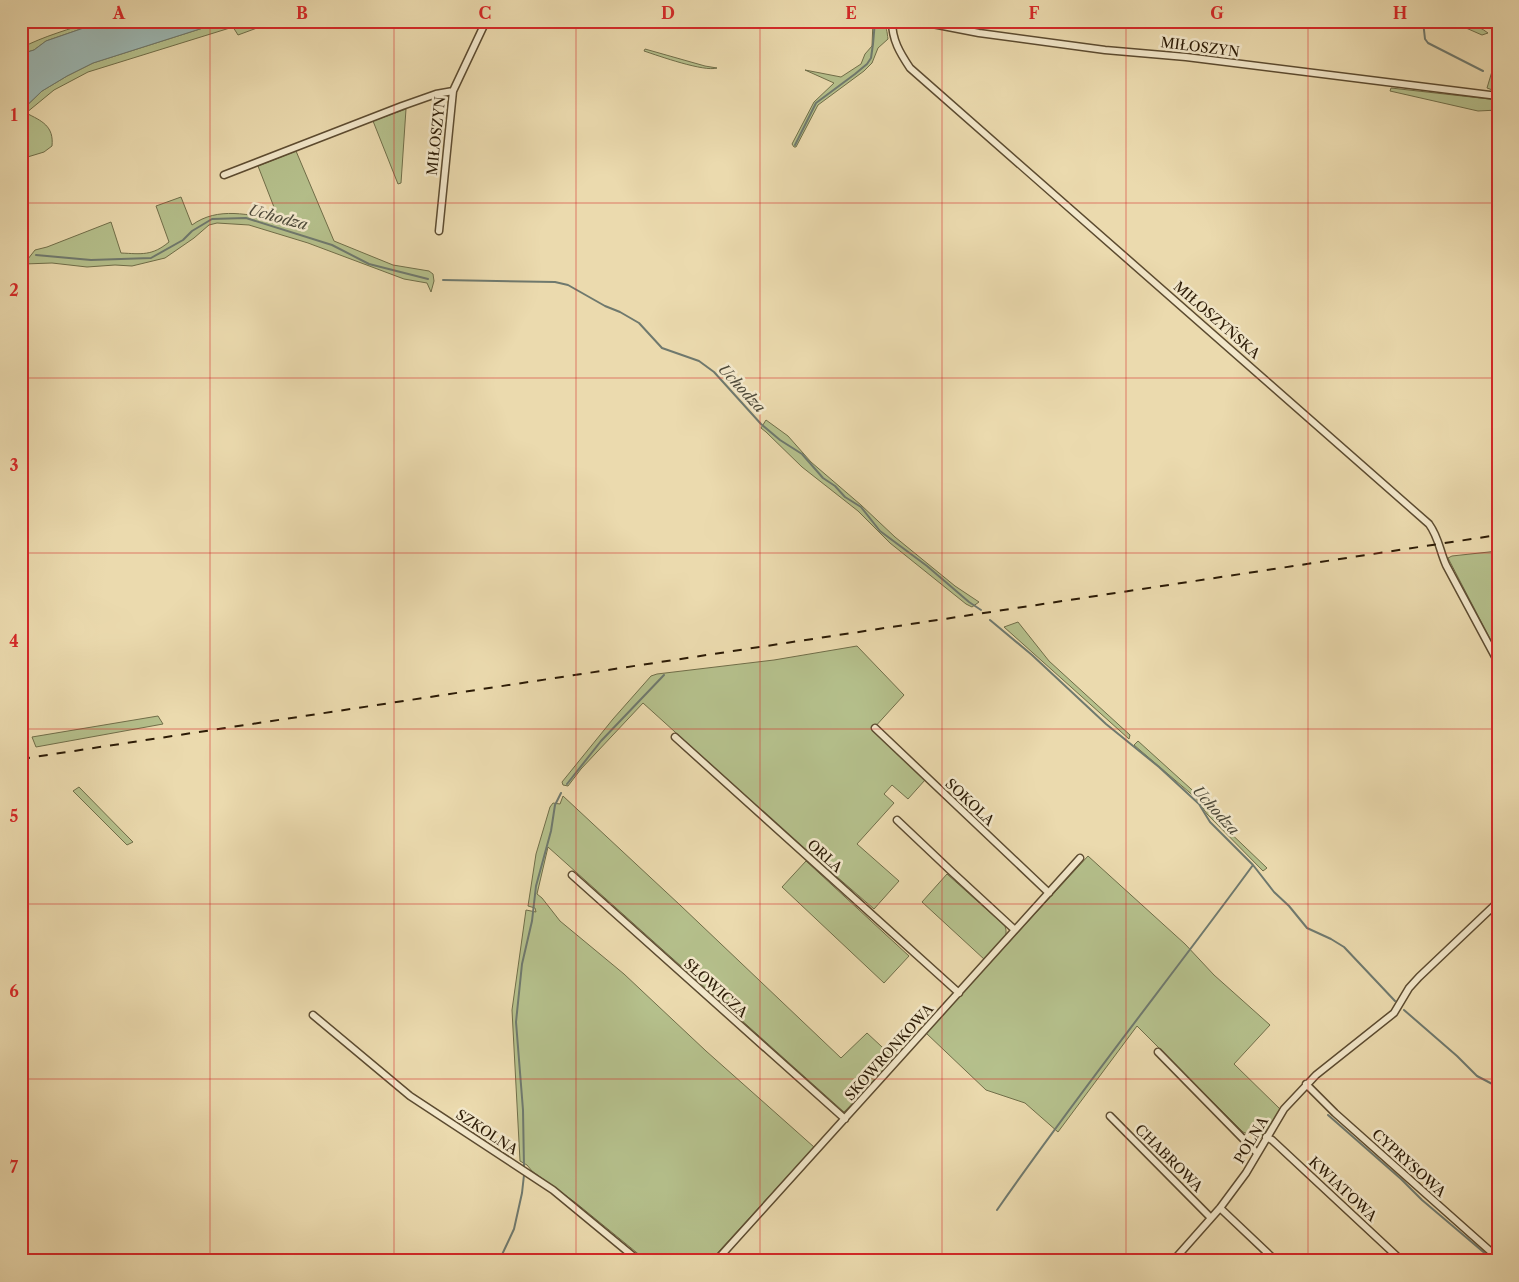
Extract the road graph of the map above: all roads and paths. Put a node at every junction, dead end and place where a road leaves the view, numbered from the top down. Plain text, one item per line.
1 (486, 21) edge
2 (892, 21) edge
3 (917, 21) edge
4 (453, 91) junction
5 (1498, 96) edge
6 (224, 175) dead end
7 (439, 231) dead end
8 (1498, 662) edge
9 (875, 728) dead end
10 (675, 737) dead end
11 (897, 820) dead end
12 (1080, 858) dead end
13 (572, 875) dead end
14 (1049, 893) junction
15 (1498, 902) edge
16 (1015, 930) junction
17 (959, 993) junction
18 (313, 1015) dead end
19 (1158, 1052) dead end
20 (1306, 1084) junction
21 (1110, 1116) dead end
22 (845, 1119) junction
23 (1266, 1137) junction
24 (1258, 1153) junction
25 (1220, 1208) junction
26 (1211, 1218) junction
27 (1498, 1258) edge
28 (639, 1261) edge
29 (716, 1261) edge
30 (1173, 1261) edge
31 (1276, 1261) edge
32 (1402, 1261) edge

1 - 4 street, MIŁOSZYN
2 - 8 street, MIŁOSZYŃSKA
3 - 5 street, MIŁOSZYN
4 - 6 street
4 - 7 street, MIŁOSZYN
9 - 14 street, SOKOLA
10 - 17 street, ORLA
11 - 16 street
12 - 14 street, SKOWRONKOWA
13 - 22 street, SŁOWICZA
14 - 16 street, SKOWRONKOWA
15 - 20 street, POLNA
16 - 17 street, SKOWRONKOWA
17 - 22 street, SKOWRONKOWA
18 - 28 street, SZKOLNA
19 - 24 street
20 - 23 street, POLNA
20 - 27 street, CYPRYSOWA
21 - 26 street, CHABROWA
22 - 29 street, SKOWRONKOWA
23 - 24 street, POLNA
23 - 32 street, KWIATOWA
24 - 25 street, POLNA
25 - 26 street, POLNA
25 - 31 street
26 - 30 street, POLNA

